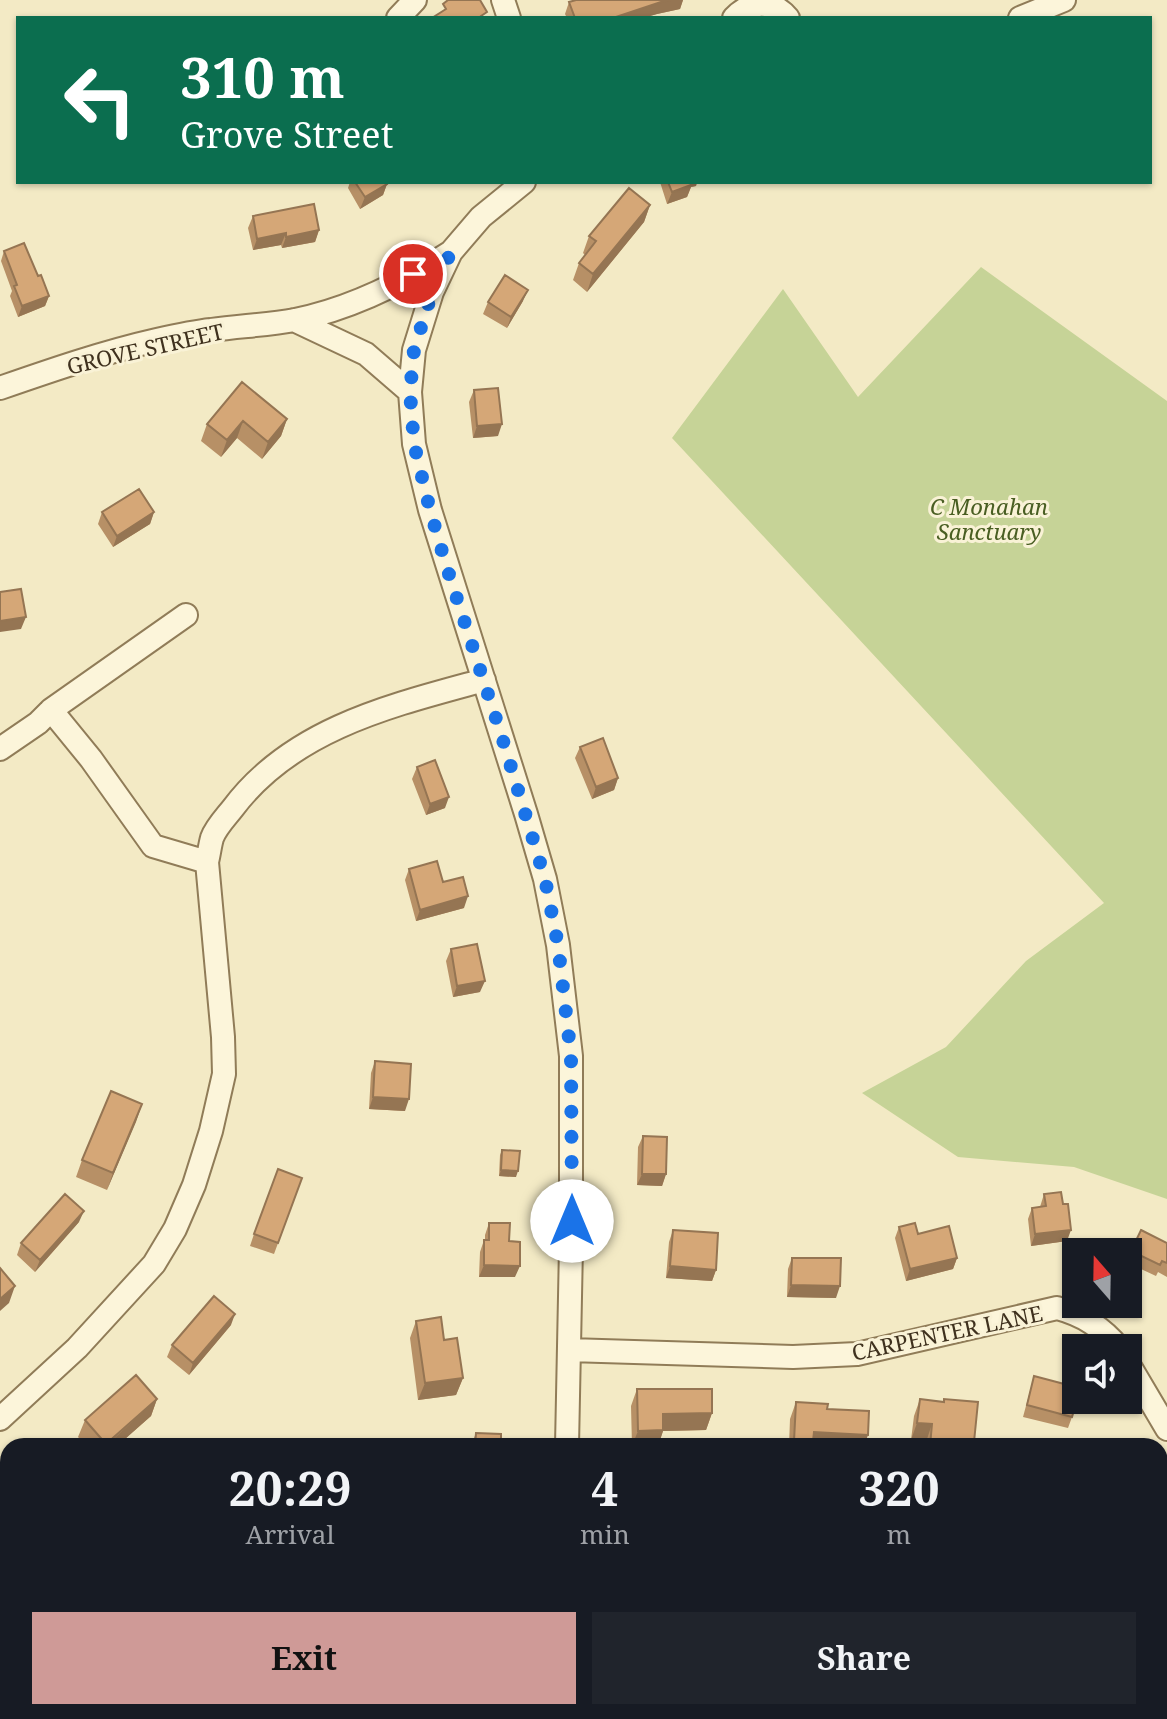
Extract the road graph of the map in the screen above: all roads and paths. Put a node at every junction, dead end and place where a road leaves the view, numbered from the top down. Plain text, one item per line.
1 (415, 0) edge
2 (1064, 0) edge
3 (400, 16) edge
4 (735, 16) edge
5 (786, 16) edge
6 (1025, 16) edge
7 (522, 184) edge
8 (451, 252) junction
9 (294, 320) junction
10 (0, 388) edge
11 (410, 392) junction
12 (186, 615) dead end
13 (484, 680) junction
14 (51, 710) junction
15 (0, 749) edge
16 (207, 862) junction
17 (1105, 1334) edge
18 (569, 1350) junction
19 (1142, 1387) edge
20 (0, 1419) edge
21 (1167, 1429) edge
22 (567, 1438) edge

1 - 3 street
2 - 6 street
4 - 5 street
7 - 8 street
8 - 9 street, GROVE STREET
8 - 11 street
9 - 10 street, GROVE STREET
9 - 11 street
11 - 13 street
12 - 14 street
13 - 16 street
13 - 18 street
14 - 15 street
14 - 16 street
16 - 20 street
17 - 18 street, CARPENTER LANE
18 - 22 street
19 - 21 street

